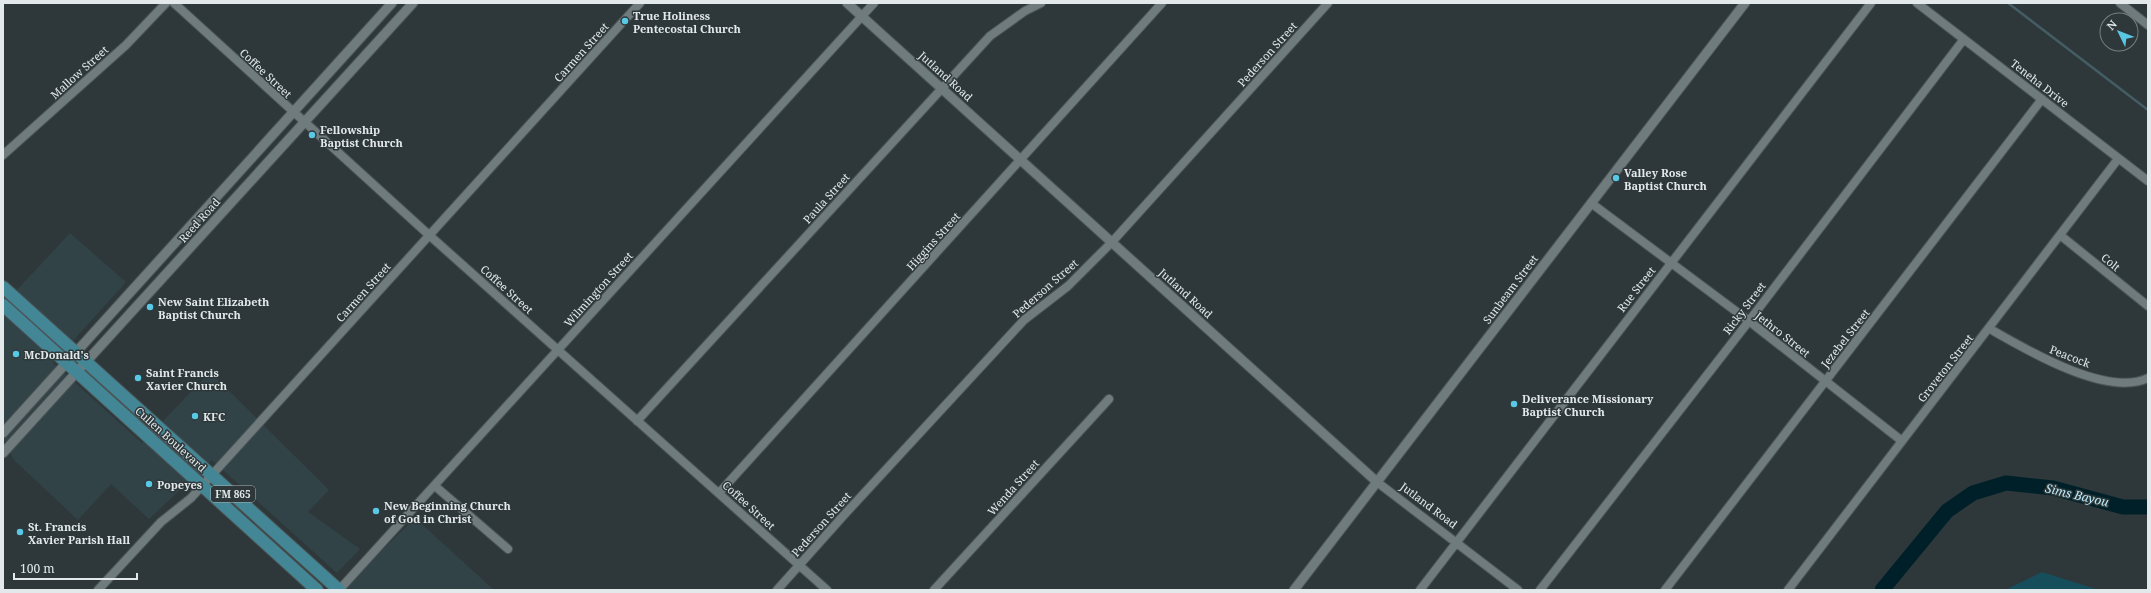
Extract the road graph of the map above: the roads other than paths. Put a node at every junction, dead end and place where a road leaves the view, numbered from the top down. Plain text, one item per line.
1 (166, 3) edge
2 (174, 3) edge
3 (392, 3) edge
4 (413, 3) edge
5 (640, 3) edge
6 (847, 3) edge
7 (874, 3) edge
8 (1041, 3) edge
9 (1162, 3) edge
10 (1328, 3) edge
11 (1745, 3) edge
12 (1871, 3) edge
13 (1917, 3) edge
14 (2120, 3) edge
15 (861, 15) junction
16 (2148, 25) edge
17 (1964, 39) junction
18 (941, 88) junction
19 (2042, 99) junction
20 (293, 112) junction
21 (304, 121) junction
22 (3, 156) edge
23 (2118, 159) junction
24 (1022, 160) junction
25 (2148, 181) edge
26 (1591, 203) junction
27 (429, 235) junction
28 (2060, 235) junction
29 (1112, 242) junction
30 (164, 256) junction
31 (1672, 263) junction
32 (174, 265) junction
33 (4, 290) edge
34 (3, 305) edge
35 (2148, 306) edge
36 (1748, 321) junction
37 (1990, 329) junction
38 (558, 349) junction
39 (75, 353) junction
40 (66, 363) junction
41 (86, 363) junction
42 (77, 372) junction
43 (2148, 378) edge
44 (1825, 382) junction
45 (1109, 399) dead end
46 (637, 421) junction
47 (3, 433) edge
48 (1902, 441) junction
49 (3, 454) edge
50 (212, 475) junction
51 (1377, 482) junction
52 (202, 486) junction
53 (435, 486) junction
54 (719, 493) junction
55 (1457, 542) junction
56 (508, 549) dead end
57 (800, 565) junction
58 (98, 590) edge
59 (317, 590) edge
60 (339, 590) edge
61 (777, 590) edge
62 (828, 590) edge
63 (934, 590) edge
64 (1294, 590) edge
65 (1420, 590) edge
66 (1518, 590) edge
67 (1540, 590) edge
68 (1665, 590) edge
69 (1788, 590) edge

1 - 22 street, Mallow Street
2 - 20 street, Coffee Street
3 - 20 street, Reed Road
4 - 21 street, Reed Road
5 - 27 street, Carmen Street
6 - 15 street, Jutland Road
7 - 15 street, Wilmington Street
8 - 18 street, Paula Street
9 - 24 street, Higgins Street
10 - 29 street, Pederson Street
11 - 26 street, Sunbeam Street
12 - 31 street, Rue Street
13 - 17 street, Teneha Drive
14 - 16 street
15 - 18 street, Jutland Road
15 - 38 street, Wilmington Street
17 - 19 street, Teneha Drive
17 - 36 street, Ricky Street
18 - 24 street, Jutland Road
18 - 46 street, Paula Street
19 - 23 street, Teneha Drive
19 - 44 street, Jezebel Street
20 - 21 street, Coffee Street
20 - 30 street, Reed Road
21 - 27 street, Coffee Street
21 - 32 street, Reed Road
23 - 25 street, Teneha Drive
23 - 28 street, Groveton Street
24 - 29 street, Jutland Road
24 - 54 street, Higgins Street
26 - 31 street, Jethro Street
26 - 51 street, Sunbeam Street
27 - 38 street, Coffee Street
27 - 50 street, Carmen Street
28 - 35 street, Colt
28 - 37 street, Groveton Street
29 - 51 street, Jutland Road
29 - 57 street, Pederson Street
30 - 32 street
30 - 39 street, Reed Road
31 - 36 street, Jethro Street
31 - 55 street, Rue Street
32 - 41 street, Reed Road
33 - 39 main road, Cullen Boulevard / FM 865
34 - 40 main road, Cullen Boulevard / FM 865
36 - 44 street, Jethro Street
36 - 67 street, Ricky Street
37 - 43 street, Peacock
37 - 48 street, Groveton Street
38 - 46 street, Coffee Street
38 - 53 street, Wilmington Street
39 - 40 street, Reed Road
39 - 41 main road, Cullen Boulevard / FM 865
40 - 42 main road, Cullen Boulevard / FM 865
40 - 47 street, Reed Road
41 - 42 street, Reed Road
41 - 50 main road, Cullen Boulevard / FM 865
42 - 49 street, Reed Road
42 - 52 main road, Cullen Boulevard / FM 865
44 - 48 street, Jethro Street
44 - 68 street, Jezebel Street
45 - 63 street, Wenda Street
46 - 54 street, Coffee Street
48 - 69 street, Groveton Street
50 - 52 street, Carmen Street
50 - 60 main road, Cullen Boulevard / FM 865
51 - 55 street, Jutland Road
51 - 64 street, Sunbeam Street
52 - 58 street, Carmen Street
52 - 59 main road, Cullen Boulevard / FM 865
53 - 56 street
53 - 60 street, Wilmington Street
54 - 57 street, Coffee Street
55 - 65 street, Rue Street
55 - 66 street, Jutland Road
57 - 61 street, Pederson Street
57 - 62 street, Coffee Street

